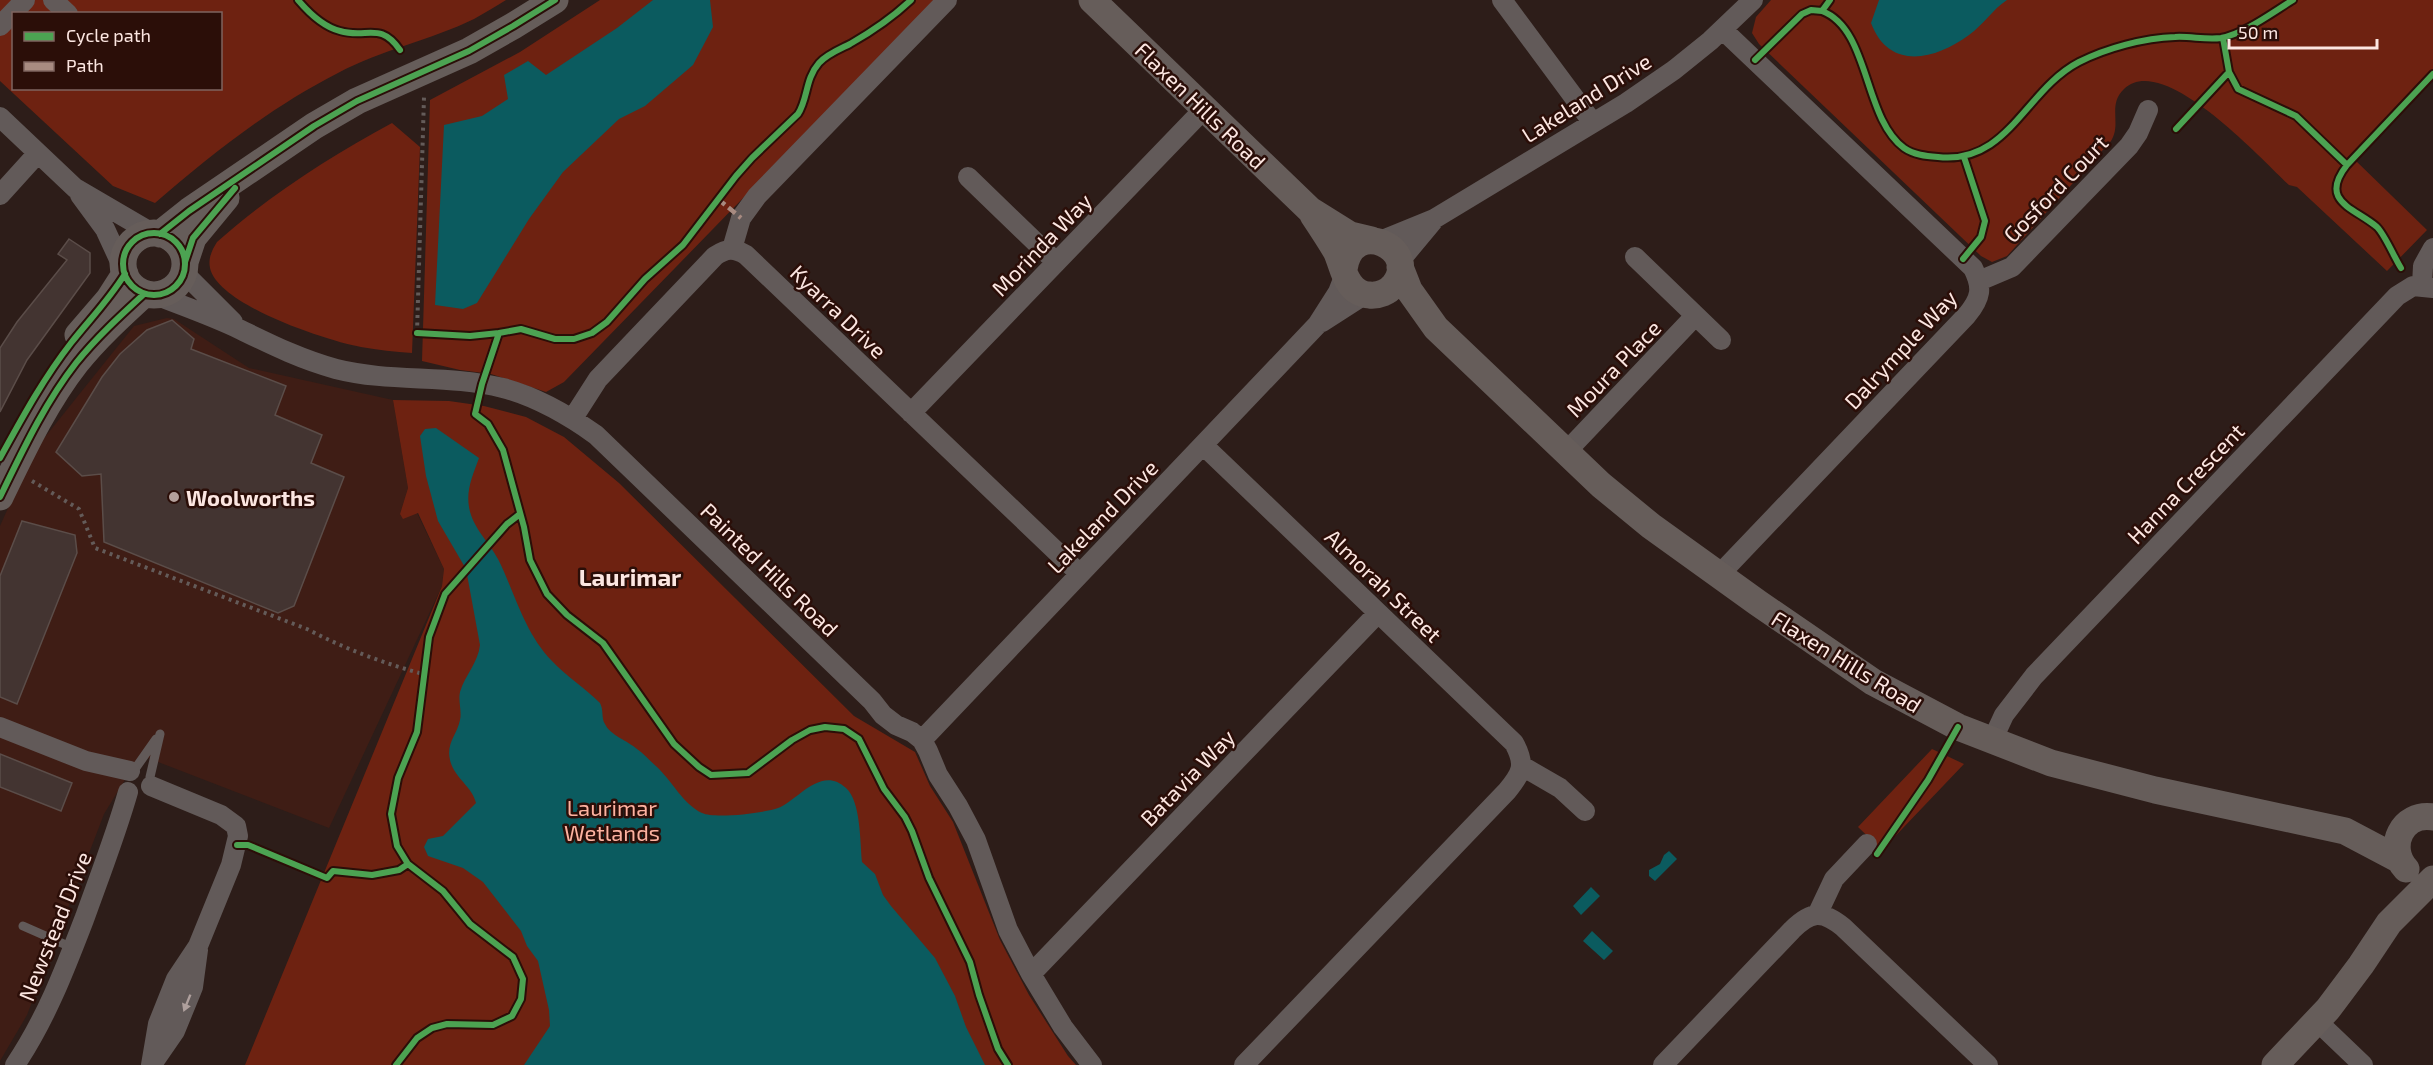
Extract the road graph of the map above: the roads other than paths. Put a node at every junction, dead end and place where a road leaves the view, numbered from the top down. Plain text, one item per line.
1 (25, 0) edge
2 (54, 0) edge
3 (555, 0) edge
4 (947, 0) edge
5 (1092, 0) edge
6 (1502, 0) edge
7 (1753, 0) edge
8 (13, 12) edge
9 (66, 12) edge
10 (12, 14) edge
11 (0, 26) edge
12 (1724, 30) junction
13 (1205, 108) junction
14 (2148, 110) dead end
15 (0, 117) edge
16 (1593, 123) junction
17 (38, 153) junction
18 (249, 172) junction
19 (968, 177) dead end
20 (75, 188) junction
21 (0, 195) edge
22 (1310, 210) junction
23 (1434, 219) junction
24 (156, 233) junction
25 (1376, 241) junction
26 (2433, 248) edge
27 (732, 249) junction
28 (1635, 257) dead end
29 (1056, 262) junction
30 (1400, 264) junction
31 (184, 267) junction
32 (124, 271) junction
33 (1345, 272) junction
34 (1979, 281) junction
35 (2428, 287) edge
36 (150, 294) junction
37 (1369, 295) junction
38 (1695, 316) junction
39 (1317, 325) junction
40 (1436, 328) junction
41 (239, 329) junction
42 (1721, 340) dead end
43 (911, 413) junction
44 (573, 418) junction
45 (1203, 445) junction
46 (1565, 453) junction
47 (7, 464) edge
48 (0, 497) edge
49 (1080, 574) junction
50 (1719, 575) junction
51 (1378, 613) junction
52 (0, 727) edge
53 (922, 740) junction
54 (1992, 741) junction
55 (1522, 766) junction
56 (138, 782) junction
57 (1584, 811) dead end
58 (2423, 814) edge
59 (2344, 831) junction
60 (1866, 844) dead end
61 (2399, 861) junction
62 (2433, 878) edge
63 (1817, 915) junction
64 (2389, 923) junction
65 (23, 926) dead end
66 (73, 948) junction
67 (1031, 974) junction
68 (2317, 1021) junction
69 (15, 1065) edge
70 (151, 1065) edge
71 (1092, 1065) edge
72 (1244, 1065) edge
73 (1663, 1065) edge
74 (1988, 1065) edge
75 (2275, 1065) edge
76 (2363, 1065) edge

1 - 8 street
2 - 9 street
3 - 18 street
4 - 27 street
5 - 13 street, Flaxen Hills Road
6 - 16 street
7 - 12 street, Lakeland Drive
10 - 11 street
12 - 16 street, Lakeland Drive
12 - 34 street, Dalrymple Way
13 - 22 street, Flaxen Hills Road
13 - 29 street, Morinda Way
14 - 34 street, Gosford Court
15 - 17 street
16 - 23 street, Lakeland Drive
17 - 20 street
17 - 21 street
18 - 24 street
18 - 31 street
19 - 29 street
20 - 24 street
20 - 32 street
22 - 25 street, Flaxen Hills Road
22 - 33 street, Flaxen Hills Road
23 - 25 street, Lakeland Drive
23 - 30 street, Lakeland Drive
24 - 31 street
24 - 32 street
25 - 30 street
25 - 33 street
26 - 35 street
27 - 43 street, Kyarra Drive
27 - 44 street
28 - 38 street, Moura Place
29 - 43 street, Morinda Way
30 - 37 street
30 - 40 street, Flaxen Hills Road
31 - 36 street
31 - 41 street, Painted Hills Road
32 - 36 street
32 - 47 street
33 - 37 street
33 - 39 street, Lakeland Drive
34 - 50 street, Dalrymple Way
35 - 54 street, Hanna Crescent
36 - 41 street, Painted Hills Road
36 - 47 street
37 - 39 street, Lakeland Drive
37 - 40 street, Flaxen Hills Road
38 - 42 street, Moura Place
38 - 46 street, Moura Place
39 - 45 street, Lakeland Drive
40 - 46 street, Flaxen Hills Road
41 - 44 street, Painted Hills Road
43 - 49 street, Kyarra Drive
44 - 53 street, Painted Hills Road
45 - 49 street, Lakeland Drive
45 - 51 street, Almorah Street
46 - 50 street, Flaxen Hills Road
47 - 48 street
49 - 53 street, Lakeland Drive
50 - 54 street, Flaxen Hills Road
51 - 55 street, Almorah Street
51 - 67 street, Batavia Way
52 - 56 street
53 - 67 street
54 - 59 street, Flaxen Hills Road
55 - 57 street
55 - 72 street
56 - 66 street, Newstead Drive
56 - 70 street
58 - 59 street, Flaxen Hills Road
58 - 61 street
59 - 61 street, Flaxen Hills Road
60 - 63 street
61 - 62 street, Flaxen Hills Road
61 - 64 street
62 - 64 street
63 - 73 street
63 - 74 street
64 - 68 street
65 - 66 lane
66 - 69 street, Newstead Drive
67 - 71 street
68 - 75 street
68 - 76 street

